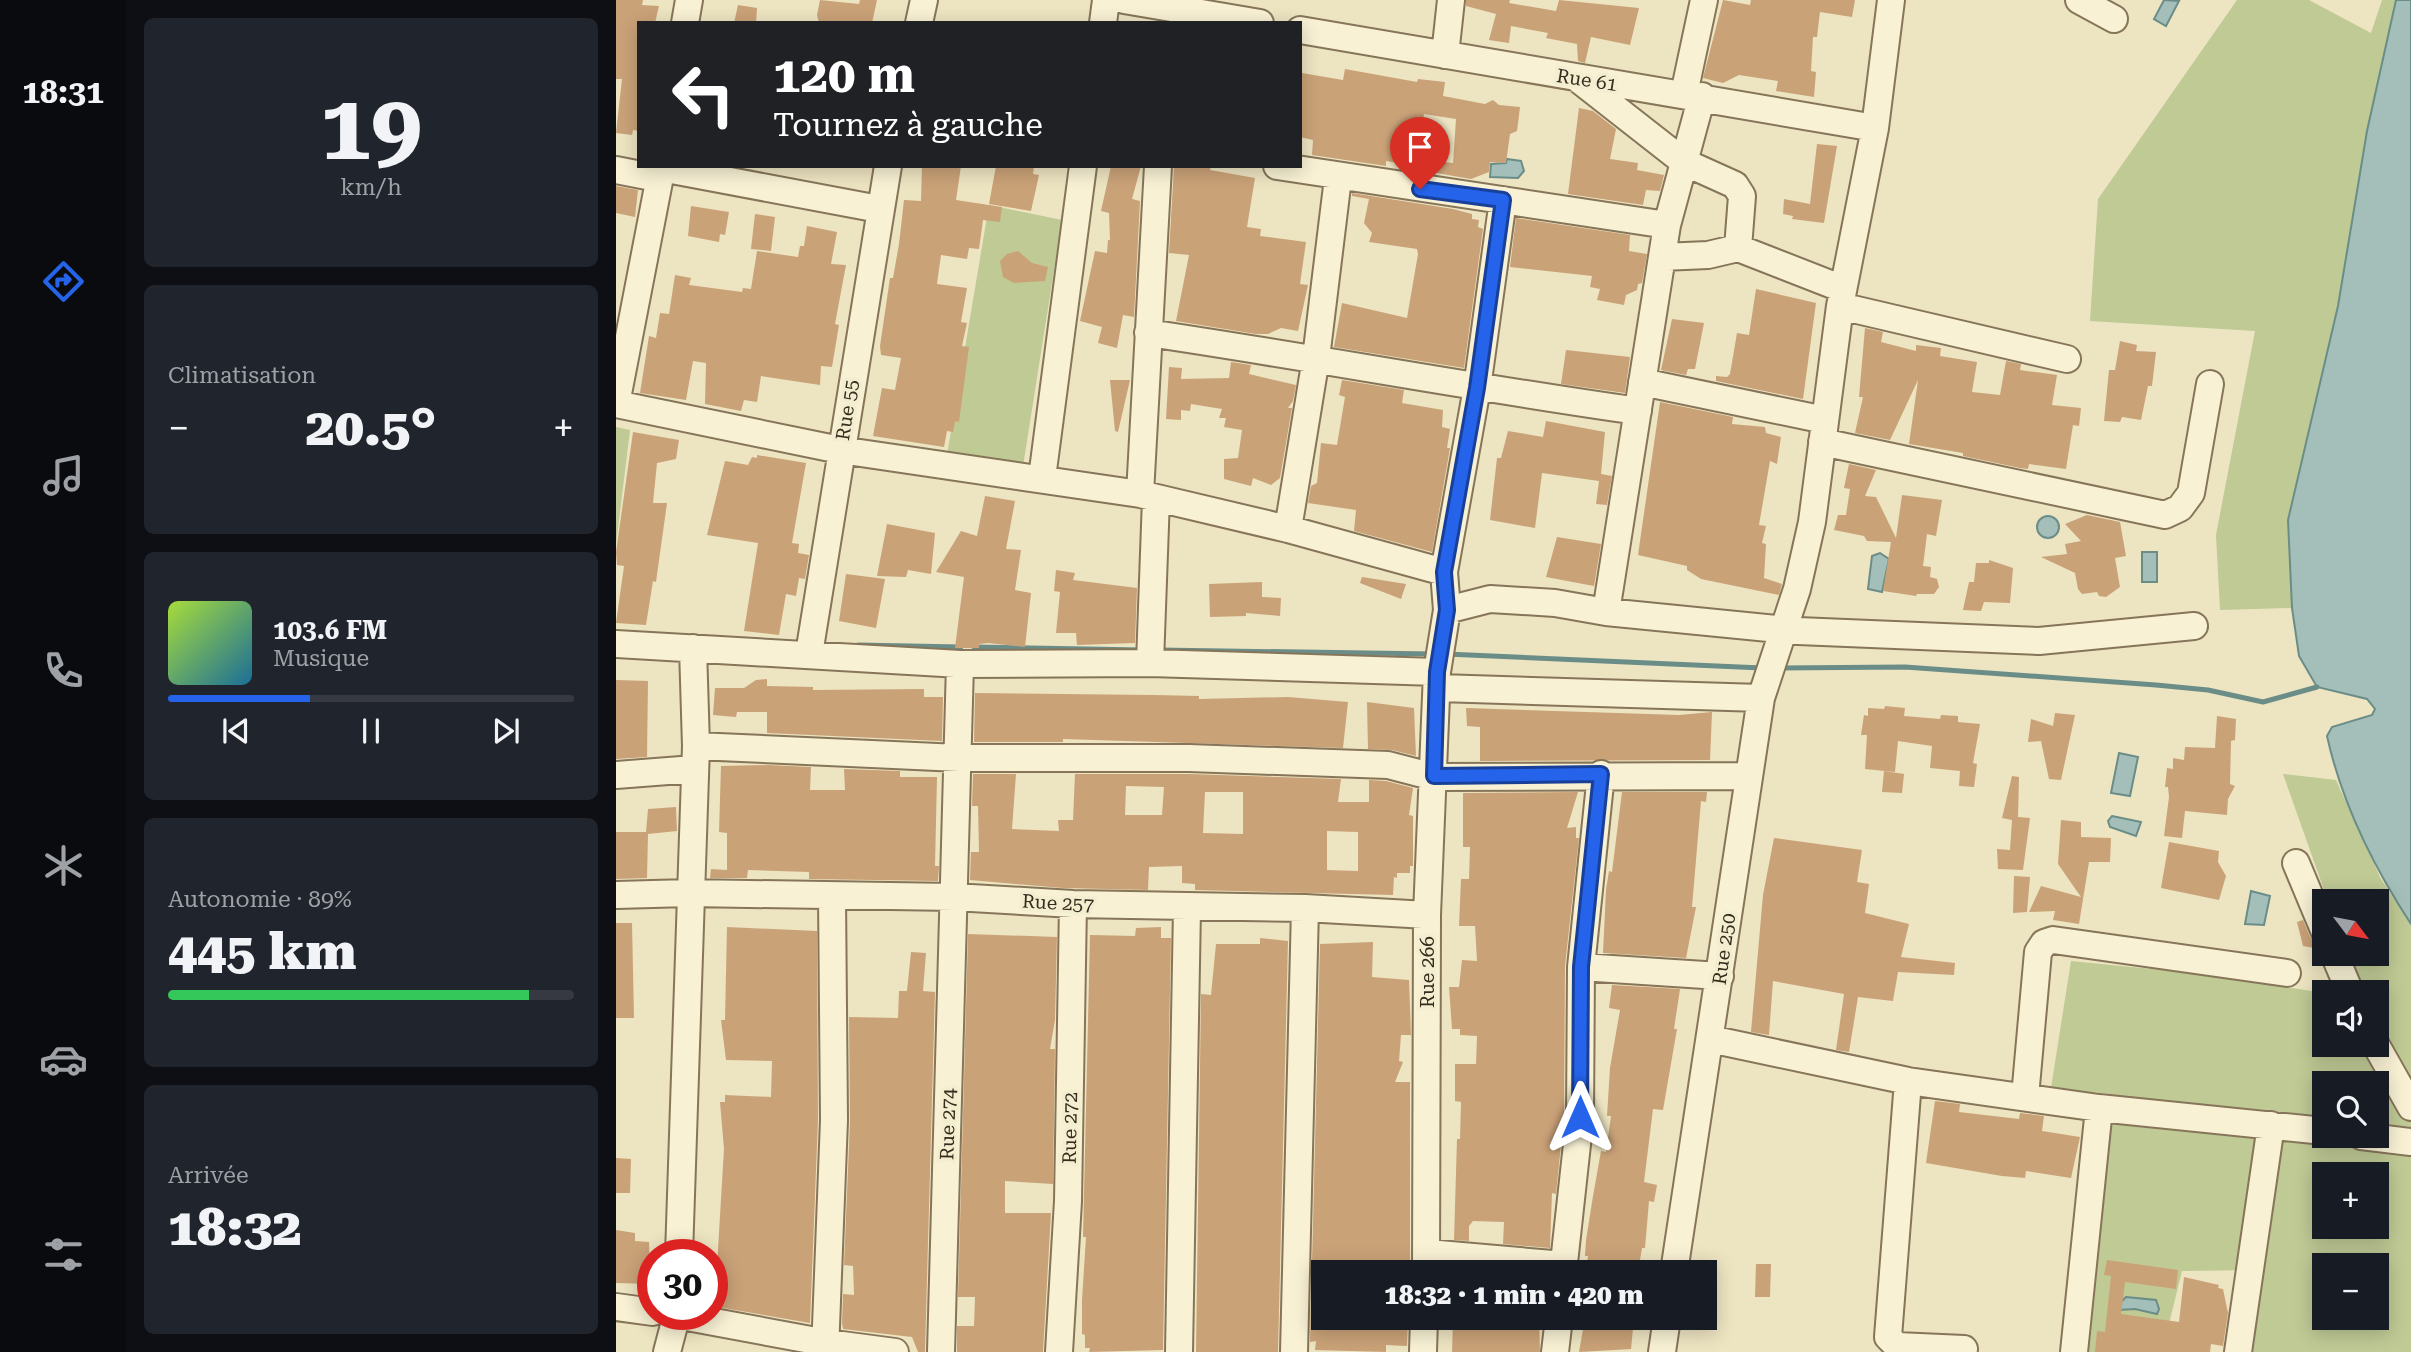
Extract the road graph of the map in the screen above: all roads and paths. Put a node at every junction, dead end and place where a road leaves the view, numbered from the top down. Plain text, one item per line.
1 (689, 0) edge
2 (924, 0) edge
3 (1106, 0) edge
4 (1124, 0) edge
5 (1451, 0) edge
6 (1704, 0) edge
7 (1891, 0) edge
8 (2079, 0) edge
9 (1182, 10) edge
10 (2113, 19) dead end
11 (685, 21) edge
12 (919, 21) edge
13 (1103, 21) edge
14 (1248, 21) edge
15 (1302, 30) edge
16 (1445, 55) junction
17 (1578, 79) junction
18 (1693, 95) junction
19 (1875, 128) junction
20 (1684, 162) junction
21 (888, 168) edge
22 (1083, 168) edge
23 (1158, 168) edge
24 (1287, 168) edge
25 (616, 170) edge
26 (660, 171) edge
27 (1338, 178) junction
28 (1503, 200) junction
29 (879, 209) junction
30 (1667, 225) junction
31 (1738, 248) junction
32 (1662, 257) junction
33 (1842, 297) junction
34 (1147, 332) junction
35 (1316, 358) junction
36 (2067, 359) dead end
37 (1643, 382) junction
38 (2210, 384) dead end
39 (1477, 388) junction
40 (616, 404) edge
41 (1638, 411) junction
42 (1824, 431) junction
43 (840, 450) junction
44 (1042, 478) junction
45 (1148, 496) junction
46 (1289, 529) junction
47 (1444, 572) junction
48 (1447, 610) junction
49 (1606, 612) junction
50 (2194, 626) dead end
51 (1785, 629) junction
52 (616, 645) edge
53 (693, 648) junction
54 (809, 654) junction
55 (1150, 663) junction
56 (960, 664) junction
57 (1438, 680) junction
58 (1761, 698) junction
59 (695, 757) junction
60 (959, 758) junction
61 (1601, 774) junction
62 (616, 775) edge
63 (1434, 776) junction
64 (1749, 776) junction
65 (2296, 863) dead end
66 (689, 893) junction
67 (616, 895) edge
68 (832, 896) junction
69 (954, 897) junction
70 (2312, 901) edge
71 (1073, 904) junction
72 (1187, 908) junction
73 (1305, 908) junction
74 (1427, 915) junction
75 (1581, 967) junction
76 (2287, 972) dead end
77 (1720, 976) junction
78 (1710, 1039) junction
79 (2383, 1057) edge
80 (1908, 1081) junction
81 (2025, 1097) junction
82 (2411, 1107) edge
83 (2099, 1108) junction
84 (2272, 1125) junction
85 (2312, 1130) edge
86 (2389, 1139) edge
87 (2411, 1142) edge
88 (679, 1239) edge
89 (1426, 1260) edge
90 (1565, 1260) edge
91 (1676, 1260) edge
92 (616, 1307) edge
93 (637, 1310) edge
94 (728, 1326) edge
95 (673, 1330) edge
96 (1424, 1330) edge
97 (1558, 1330) edge
98 (1665, 1330) edge
99 (826, 1348) edge
100 (1964, 1349) dead end
101 (667, 1352) edge
102 (895, 1352) edge
103 (941, 1352) edge
104 (1059, 1352) edge
105 (1179, 1352) edge
106 (1294, 1352) edge
107 (1423, 1352) edge
108 (1555, 1352) edge
109 (1662, 1352) edge
110 (2074, 1352) edge
111 (2238, 1352) edge

1 - 11 street
2 - 12 street
3 - 13 street
4 - 9 street
5 - 16 street
6 - 18 street
7 - 19 street, Rue 250
8 - 10 street
9 - 14 street
15 - 16 street, Rue 61
16 - 17 street, Rue 61
17 - 18 street, Rue 61
17 - 20 street
18 - 19 street, Rue 61
18 - 20 street
19 - 33 street, Rue 250
20 - 30 street
20 - 31 street
21 - 29 street, Rue 55
22 - 44 street
23 - 34 street
24 - 27 street
25 - 26 street
26 - 29 street
26 - 40 street
27 - 28 street
27 - 35 street
28 - 30 street
28 - 39 street, Rue 266
29 - 43 street, Rue 55
30 - 32 street
31 - 32 street
31 - 33 street
32 - 37 street
33 - 36 street
33 - 42 street, Rue 250
34 - 35 street
34 - 45 street
35 - 39 street
35 - 46 street
37 - 41 street
37 - 42 street
38 - 42 street
39 - 41 street
39 - 47 street, Rue 266
40 - 43 street
41 - 49 street
42 - 51 street, Rue 250
43 - 44 street
43 - 54 street, Rue 55
44 - 45 street
45 - 46 street
45 - 55 street
46 - 47 street
47 - 48 street, Rue 266
48 - 49 street
48 - 57 street, Rue 266
49 - 51 street
50 - 51 street
51 - 58 street, Rue 250
52 - 53 street
53 - 54 street
53 - 59 street
54 - 56 street
55 - 56 street
55 - 57 street
56 - 60 street, Rue 274
57 - 58 street
57 - 63 street, Rue 266
58 - 64 street, Rue 250
59 - 60 street
59 - 62 street
59 - 66 street
60 - 63 street
60 - 69 street, Rue 274
61 - 63 street
61 - 64 street
61 - 75 street
63 - 74 street, Rue 266
64 - 77 street, Rue 250
65 - 70 street
66 - 67 street, Rue 257
66 - 68 street, Rue 257
66 - 88 street
68 - 69 street, Rue 257
68 - 99 street
69 - 71 street, Rue 257
69 - 103 street, Rue 274
71 - 72 street, Rue 257
71 - 104 street, Rue 272
72 - 73 street, Rue 257
72 - 105 street
73 - 74 street, Rue 257
73 - 106 street
74 - 89 street, Rue 266
75 - 77 street
75 - 90 street
76 - 81 street
77 - 78 street, Rue 250
78 - 80 street
78 - 91 street, Rue 250
79 - 82 street
80 - 81 street
80 - 100 street
81 - 83 street
83 - 84 street
83 - 110 street
84 - 85 street
84 - 111 street
86 - 87 street
92 - 93 street
94 - 99 street
95 - 101 street
96 - 107 street
97 - 108 street
98 - 109 street
99 - 102 street

